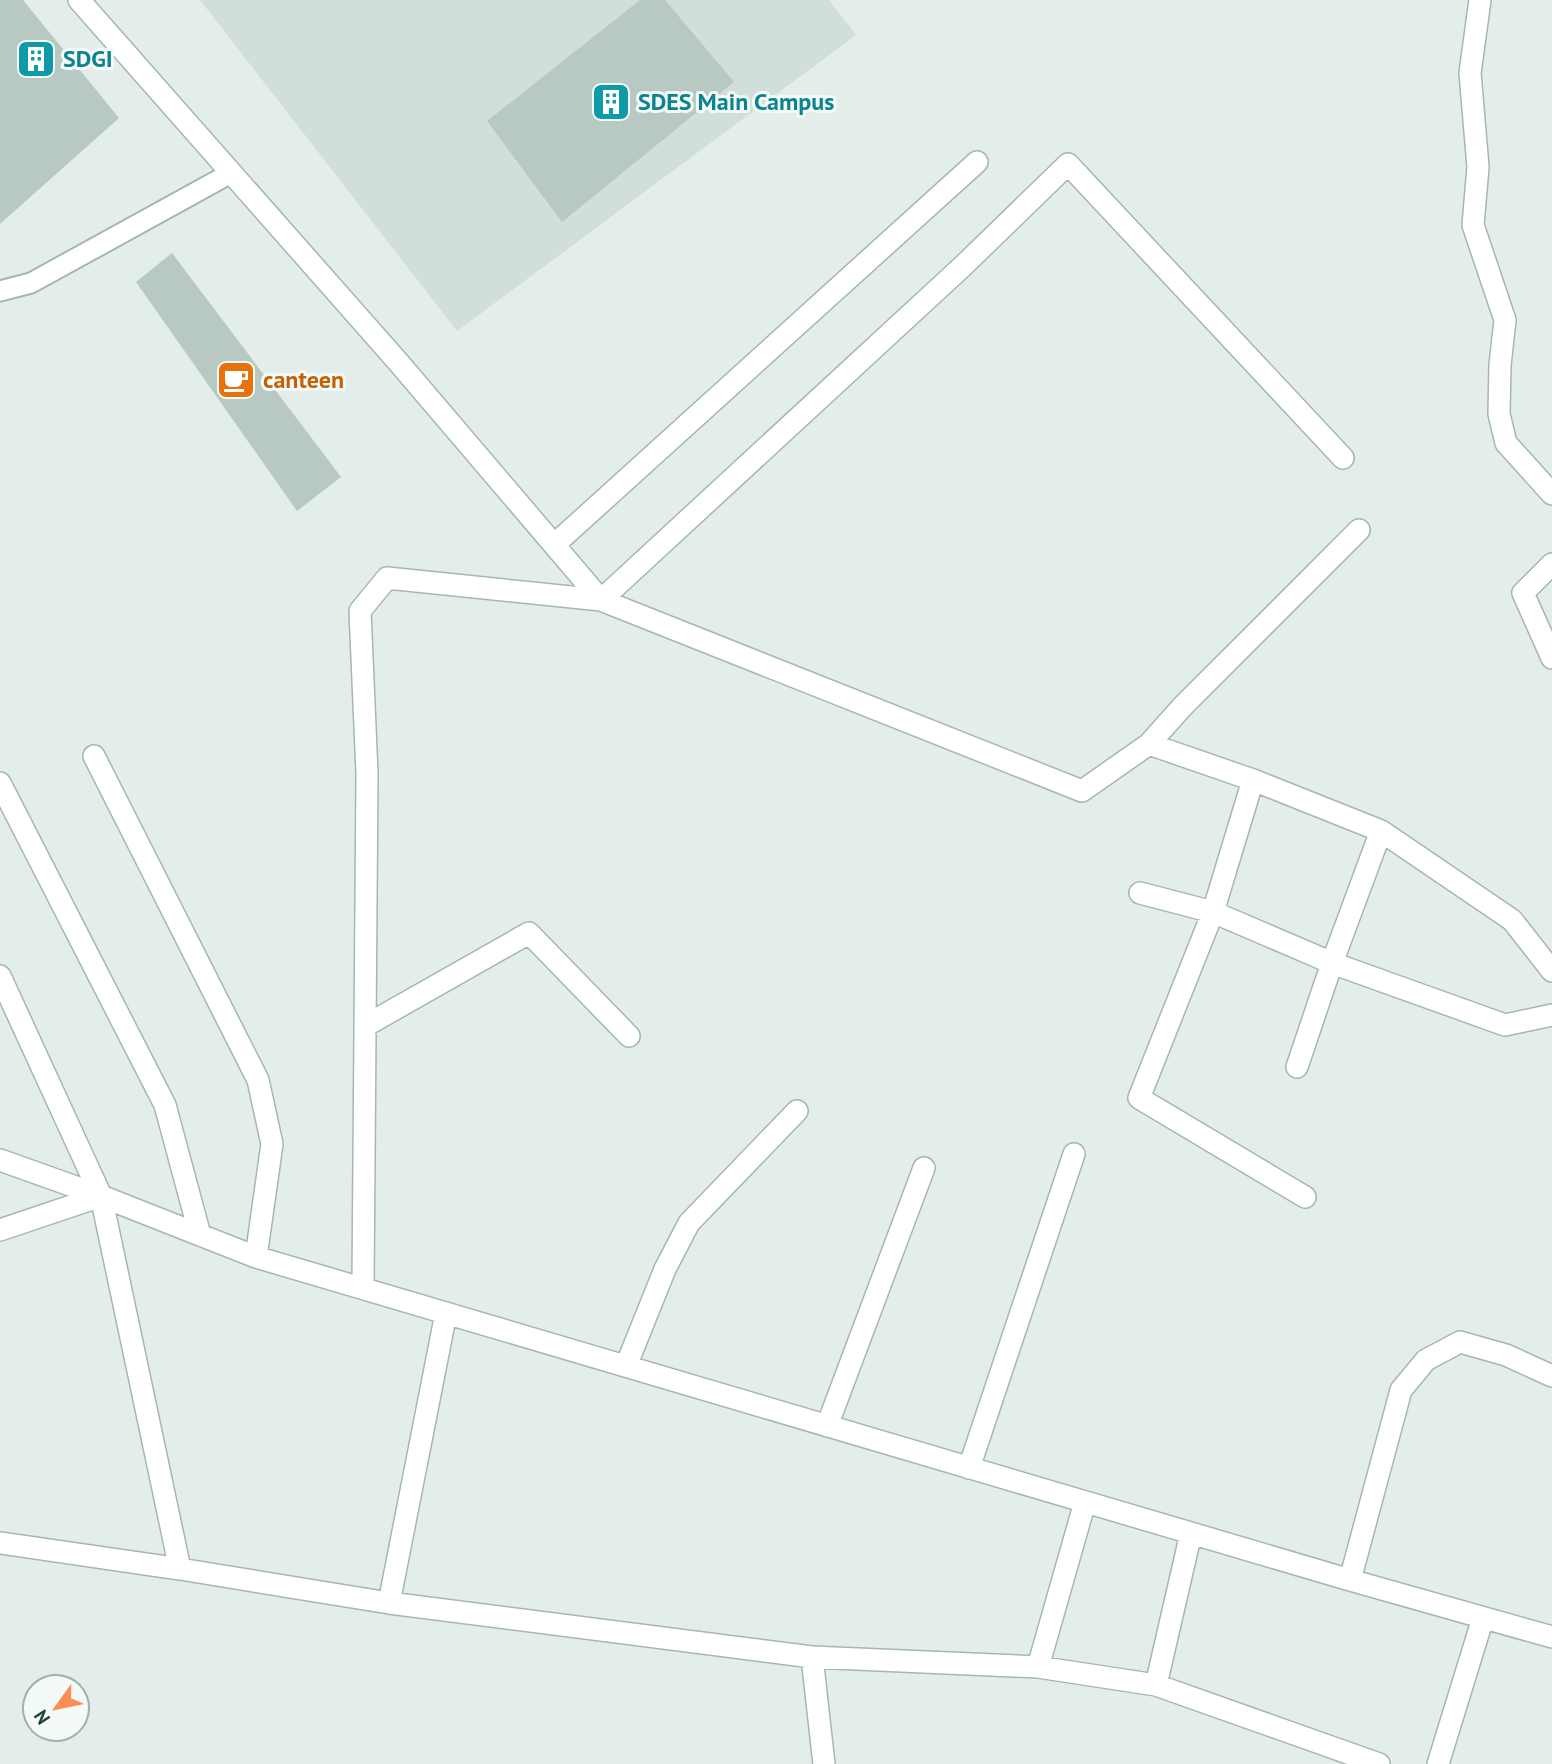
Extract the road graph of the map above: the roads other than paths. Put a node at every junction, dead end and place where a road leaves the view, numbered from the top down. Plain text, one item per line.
1 (79, 0) edge
2 (1480, 0) edge
3 (977, 162) dead end
4 (232, 173) junction
5 (0, 291) edge
6 (1343, 458) dead end
7 (1552, 494) edge
8 (1359, 530) dead end
9 (554, 545) junction
10 (1552, 564) edge
11 (601, 600) junction
12 (1552, 658) edge
13 (1149, 744) junction
14 (94, 756) dead end
15 (1253, 780) junction
16 (0, 783) edge
17 (1381, 831) junction
18 (1140, 892) dead end
19 (1213, 912) junction
20 (1332, 963) junction
21 (1552, 971) edge
22 (0, 976) edge
23 (1552, 1015) edge
24 (365, 1026) junction
25 (629, 1036) dead end
26 (1297, 1067) dead end
27 (797, 1111) dead end
28 (1074, 1154) dead end
29 (0, 1160) edge
30 (924, 1168) dead end
31 (101, 1196) junction
32 (1305, 1197) dead end
33 (0, 1230) edge
34 (200, 1235) junction
35 (256, 1257) junction
36 (363, 1288) junction
37 (446, 1313) junction
38 (626, 1366) junction
39 (1552, 1376) edge
40 (827, 1426) junction
41 (970, 1468) junction
42 (1085, 1502) junction
43 (1191, 1533) junction
44 (0, 1543) edge
45 (180, 1569) junction
46 (1350, 1580) junction
47 (389, 1603) junction
48 (1483, 1618) junction
49 (1552, 1637) edge
50 (812, 1657) junction
51 (1038, 1667) junction
52 (1156, 1685) junction
53 (824, 1764) edge
54 (1379, 1764) edge
55 (1438, 1764) edge

1 - 4 street
2 - 7 street
3 - 9 street
4 - 5 lane
4 - 9 street
6 - 11 street
8 - 13 street
9 - 11 street
10 - 12 street
11 - 13 street
11 - 24 street
13 - 15 street
14 - 35 street
15 - 17 street
15 - 19 street
16 - 34 street
17 - 20 street
17 - 21 street
18 - 19 street
19 - 20 street
19 - 32 street
20 - 23 street
20 - 26 street
22 - 31 street
24 - 25 street
24 - 36 street
27 - 38 street
28 - 41 street
29 - 31 street
30 - 40 street
31 - 33 street
31 - 34 street
31 - 45 street
34 - 35 street
35 - 36 street
36 - 37 street
37 - 38 street
37 - 47 street
38 - 40 street
39 - 46 street
40 - 41 street
41 - 42 street
42 - 43 street
42 - 51 street
43 - 46 street
43 - 52 street
44 - 45 street
45 - 47 street
46 - 48 street
47 - 50 street
48 - 49 street
48 - 55 street
50 - 51 street
50 - 53 street
51 - 52 street
52 - 54 street

